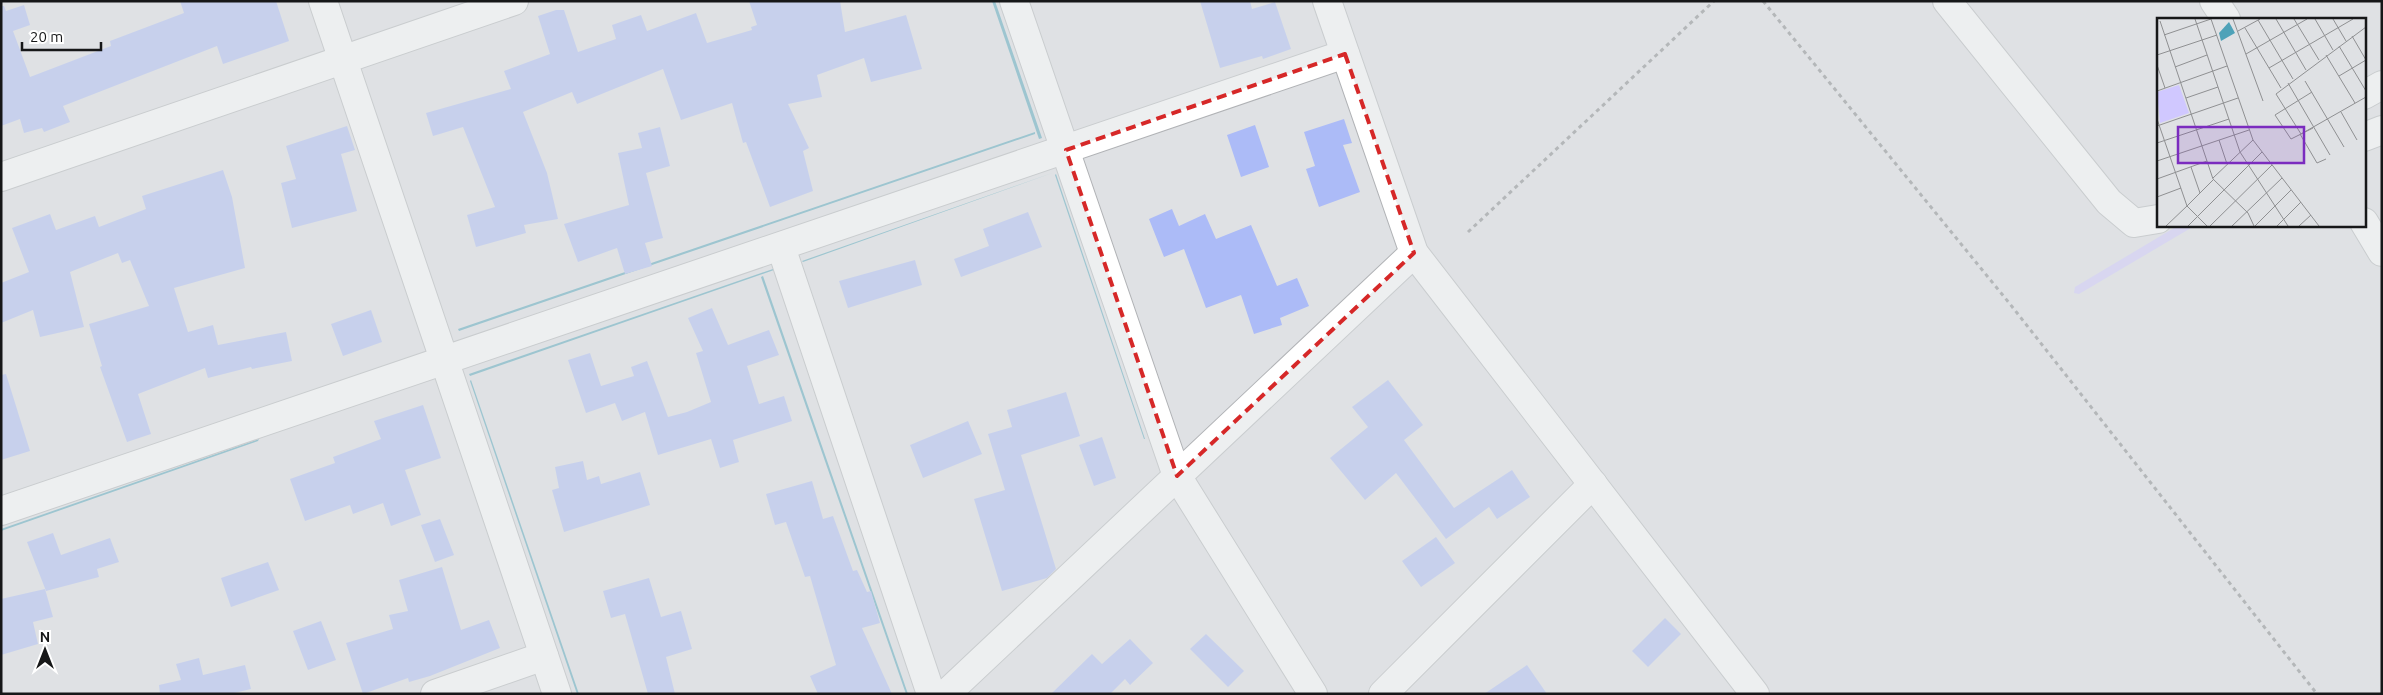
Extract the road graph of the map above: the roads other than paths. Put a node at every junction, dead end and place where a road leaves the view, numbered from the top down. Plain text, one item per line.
1 (323, 1) edge
2 (514, 1) edge
3 (1014, 1) edge
4 (1327, 1) edge
5 (1946, 1) edge
6 (2214, 1) edge
7 (2225, 18) edge
8 (1345, 54) junction
9 (343, 60) junction
10 (2382, 84) edge
11 (2366, 94) edge
12 (2382, 130) edge
13 (2366, 136) edge
14 (1066, 150) junction
15 (1, 177) edge
16 (2157, 220) edge
17 (2366, 225) edge
18 (781, 247) junction
19 (2382, 252) edge
20 (1414, 253) junction
21 (444, 361) junction
22 (1178, 476) junction
23 (1593, 484) junction
24 (1, 511) edge
25 (544, 656) junction
26 (435, 694) edge
27 (556, 694) edge
28 (931, 694) edge
29 (946, 694) edge
30 (1313, 694) edge
31 (1383, 694) edge
32 (1755, 694) edge

1 - 9 street
2 - 9 street
3 - 14 street
4 - 8 street
5 - 16 street
6 - 7 street
8 - 14 street
8 - 20 street
9 - 15 street
9 - 21 street
10 - 11 street
12 - 13 street
14 - 18 street
14 - 22 street
17 - 19 street
18 - 21 street
18 - 28 street
20 - 22 street
20 - 23 street
21 - 24 street
21 - 25 street
22 - 29 street
22 - 30 street
23 - 31 street
23 - 32 street
25 - 26 street
25 - 27 street

